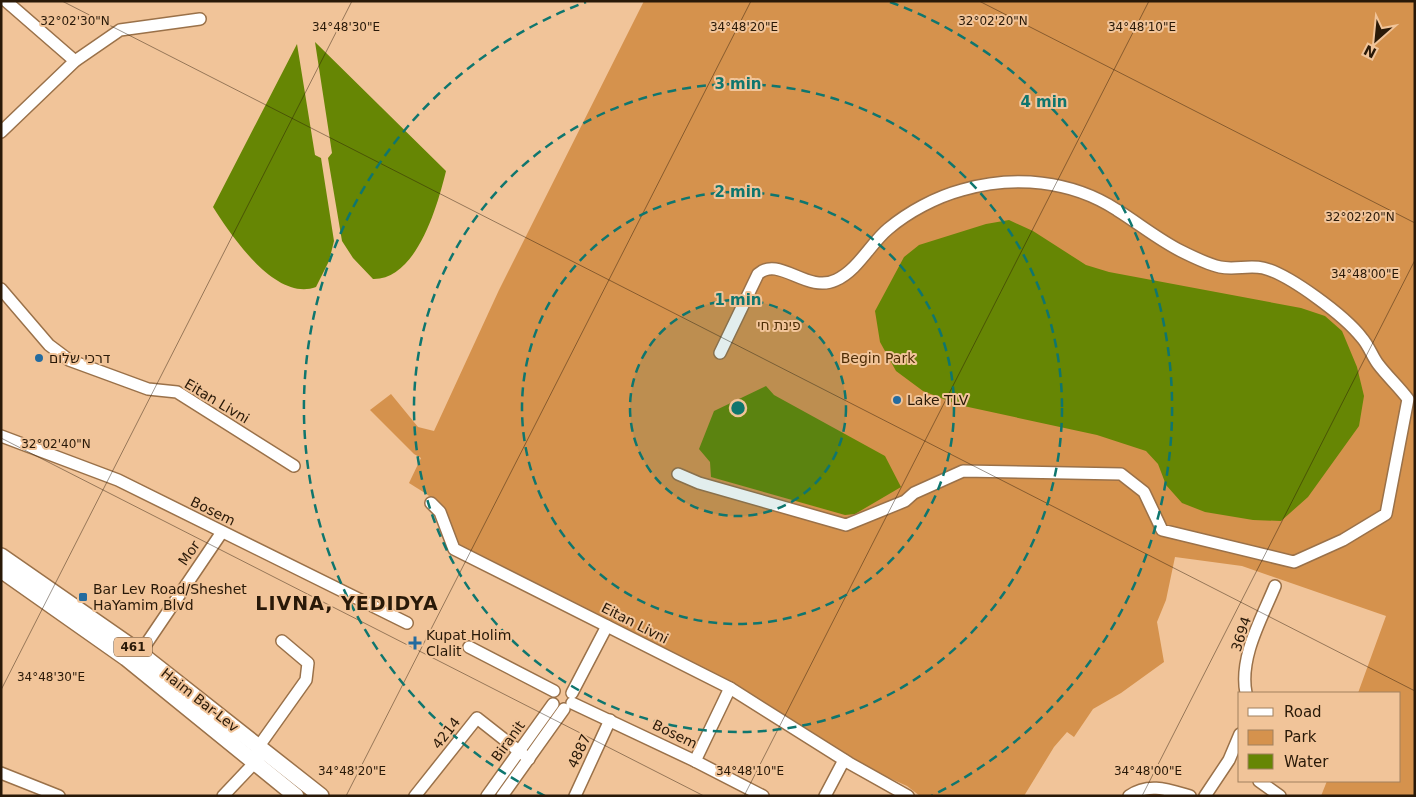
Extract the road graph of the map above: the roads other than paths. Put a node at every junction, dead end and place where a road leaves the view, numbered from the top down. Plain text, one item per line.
1 (6, 1) edge
2 (200, 19) dead end
3 (75, 61) junction
4 (1, 132) edge
5 (1, 289) edge
6 (720, 353) dead end
7 (1, 436) edge
8 (294, 466) dead end
9 (678, 474) dead end
10 (431, 503) dead end
11 (222, 532) junction
12 (1, 556) edge
13 (1, 570) edge
14 (1276, 586) dead end
15 (407, 623) dead end
16 (604, 625) junction
17 (282, 641) dead end
18 (469, 647) dead end
19 (138, 659) junction
20 (730, 688) junction
21 (554, 691) junction
22 (1246, 692) edge
23 (569, 698) junction
24 (553, 704) junction
25 (610, 720) junction
26 (1238, 739) edge
27 (262, 749) junction
28 (519, 752) junction
29 (529, 759) junction
30 (844, 760) junction
31 (1230, 760) junction
32 (695, 761) junction
33 (254, 763) junction
34 (1238, 766) edge
35 (1, 773) edge
36 (1260, 782) edge
37 (750, 792) edge
38 (59, 796) edge
39 (223, 796) edge
40 (296, 796) edge
41 (321, 796) edge
42 (415, 796) edge
43 (487, 796) edge
44 (502, 796) edge
45 (575, 796) edge
46 (762, 796) edge
47 (825, 796) edge
48 (908, 796) edge
49 (1129, 796) edge
50 (1190, 796) edge
51 (1205, 796) edge
52 (1280, 796) edge

1 - 3 street
2 - 3 street
3 - 4 street
5 - 8 street, Eitan Livni
6 - 9 street
7 - 11 street, Bosem
10 - 16 street, Eitan Livni
11 - 15 street, Bosem
11 - 19 street, Mor
12 - 19 main road, Haim Bar-Lev / 461
13 - 19 main road, Haim Bar-Lev / 461
14 - 22 street, 3694
16 - 20 street, Eitan Livni
16 - 23 street, Biranit
17 - 27 street
18 - 21 street
19 - 27 main road, Haim Bar-Lev / 461
19 - 33 main road, Haim Bar-Lev / 461
20 - 30 street, Eitan Livni
20 - 32 street
21 - 23 street
21 - 24 street
23 - 24 street, Bosem
23 - 25 street, Bosem
23 - 29 street, Biranit
24 - 28 street, Biranit
25 - 32 street, Bosem
25 - 45 street, 4887
26 - 31 street
27 - 33 street
27 - 41 main road, Haim Bar-Lev / 461
28 - 29 street, 4214
28 - 42 street, 4214
28 - 43 street, Biranit
29 - 44 street, Biranit
30 - 47 street
30 - 48 street, Eitan Livni
31 - 34 street
31 - 51 street
32 - 37 street, Bosem
33 - 39 street
33 - 40 main road, Haim Bar-Lev / 461
35 - 38 street
36 - 52 street
37 - 46 street, Bosem
49 - 50 street

